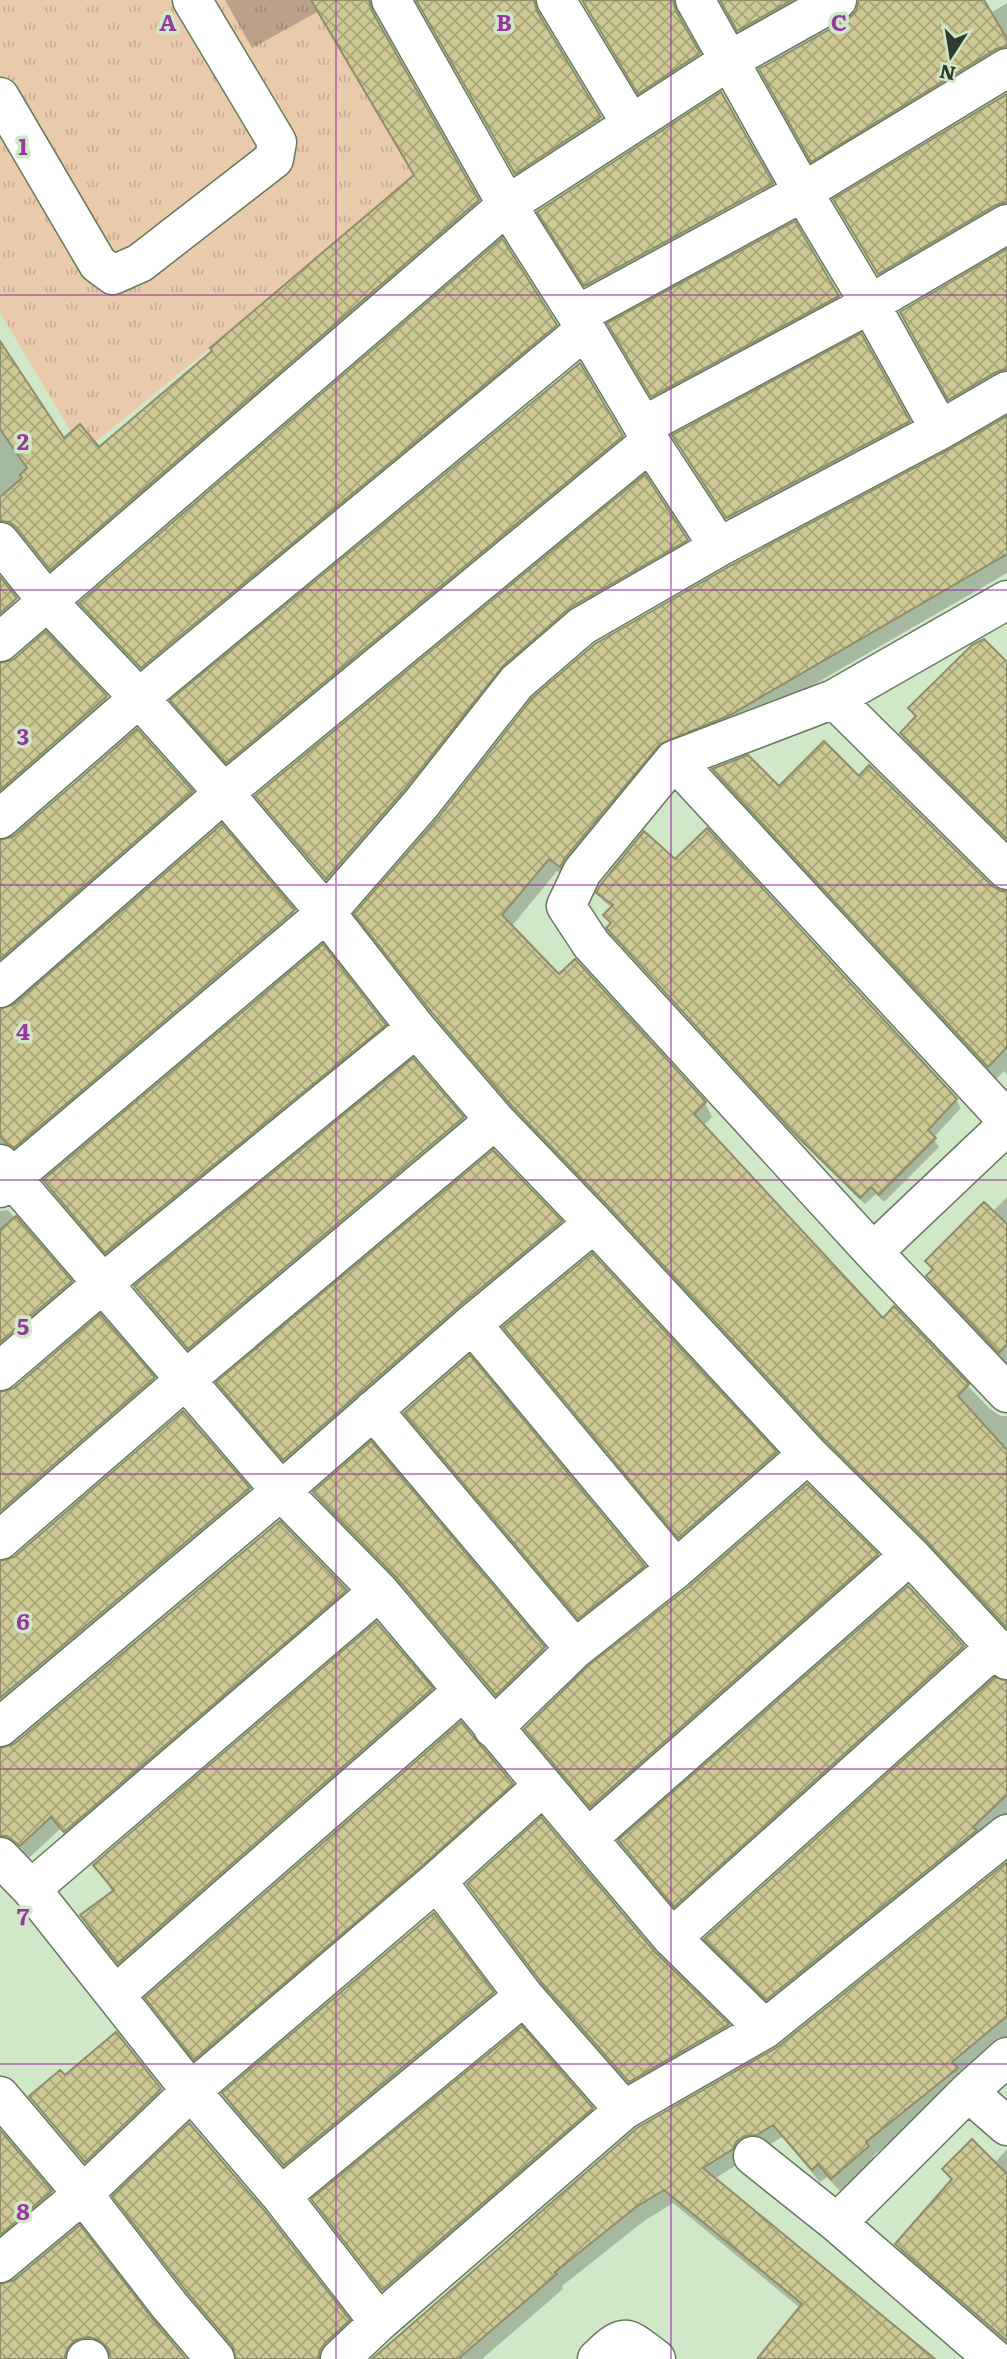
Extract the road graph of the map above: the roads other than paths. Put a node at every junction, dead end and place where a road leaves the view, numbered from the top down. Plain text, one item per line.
1 (192, 0) edge
2 (391, 0) edge
3 (556, 0) edge
4 (695, 0) edge
5 (837, 0) edge
6 (730, 60) junction
7 (1007, 68) edge
8 (0, 97) edge
9 (631, 124) junction
10 (803, 192) junction
11 (507, 205) junction
12 (1007, 224) edge
13 (870, 304) junction
14 (581, 322) junction
15 (1007, 391) edge
16 (940, 430) junction
17 (646, 434) junction
18 (0, 542) edge
19 (719, 547) junction
20 (48, 602) junction
21 (1004, 607) edge
22 (0, 642) edge
23 (139, 698) junction
24 (834, 699) junction
25 (674, 760) junction
26 (224, 793) junction
27 (0, 818) edge
28 (1007, 870) edge
29 (326, 913) junction
30 (0, 988) edge
31 (416, 1028) junction
32 (495, 1120) junction
33 (1007, 1122) edge
34 (4, 1177) edge
35 (594, 1223) junction
36 (873, 1252) junction
37 (102, 1284) junction
38 (472, 1324) junction
39 (0, 1371) edge
40 (184, 1381) junction
41 (1007, 1393) edge
42 (373, 1409) junction
43 (808, 1454) junction
44 (281, 1491) junction
45 (0, 1540) edge
46 (910, 1555) junction
47 (676, 1569) junction
48 (379, 1591) junction
49 (575, 1649) junction
50 (1002, 1653) edge
51 (463, 1691) junction
52 (0, 1727) edge
53 (493, 1728) junction
54 (543, 1786) junction
55 (1007, 1835) edge
56 (588, 1838) junction
57 (0, 1857) edge
58 (437, 1881) junction
59 (31, 1889) junction
60 (672, 1938) junction
61 (115, 1996) junction
62 (524, 1996) junction
63 (765, 2029) junction
64 (1007, 2057) edge
65 (191, 2091) junction
66 (968, 2092) junction
67 (0, 2096) edge
68 (624, 2110) junction
69 (1007, 2126) edge
70 (753, 2157) dead end
71 (83, 2194) junction
72 (281, 2196) junction
73 (837, 2223) junction
74 (0, 2263) edge
75 (379, 2322) junction
76 (215, 2359) edge
77 (340, 2359) edge
78 (597, 2359) edge
79 (656, 2359) edge
80 (994, 2359) edge

1 - 8 street
2 - 11 street
3 - 9 street
4 - 6 street
5 - 6 street
6 - 9 street
6 - 10 street
7 - 10 street
9 - 11 street
10 - 13 street
10 - 14 street
11 - 14 street
11 - 20 street
12 - 13 street
13 - 16 street
13 - 17 street
14 - 17 street
14 - 23 street
15 - 16 street
16 - 19 street
17 - 19 street
17 - 26 street
18 - 20 street
19 - 29 street
20 - 22 street
20 - 23 street
21 - 24 street
23 - 26 street
23 - 27 street
24 - 25 street
24 - 28 street
25 - 33 street
25 - 36 street
26 - 29 street
26 - 30 street
29 - 31 street
29 - 34 street
31 - 32 street
31 - 37 street
32 - 35 street
32 - 40 street
33 - 36 street
34 - 37 street
35 - 38 street
35 - 43 street
36 - 41 street
37 - 39 street
37 - 40 street
38 - 42 street
38 - 47 street
40 - 44 street
40 - 45 street
42 - 44 street
42 - 49 street
43 - 46 street
43 - 47 street
44 - 48 street
44 - 52 street
46 - 50 street
46 - 56 street
47 - 49 street
48 - 51 street
48 - 59 street
49 - 53 street
50 - 60 street
51 - 53 street
51 - 61 street
53 - 54 street
54 - 56 street
54 - 58 street
55 - 63 street
56 - 60 street
57 - 59 street
58 - 62 street
58 - 65 street
59 - 61 street
60 - 63 street
61 - 65 street
62 - 68 street
62 - 72 street
63 - 68 street
64 - 66 street
65 - 71 street
65 - 72 street
66 - 69 street
66 - 73 street
67 - 71 street
68 - 75 street
70 - 73 street
71 - 74 street
71 - 76 street
72 - 75 street
73 - 80 street
75 - 77 street
78 - 79 street

